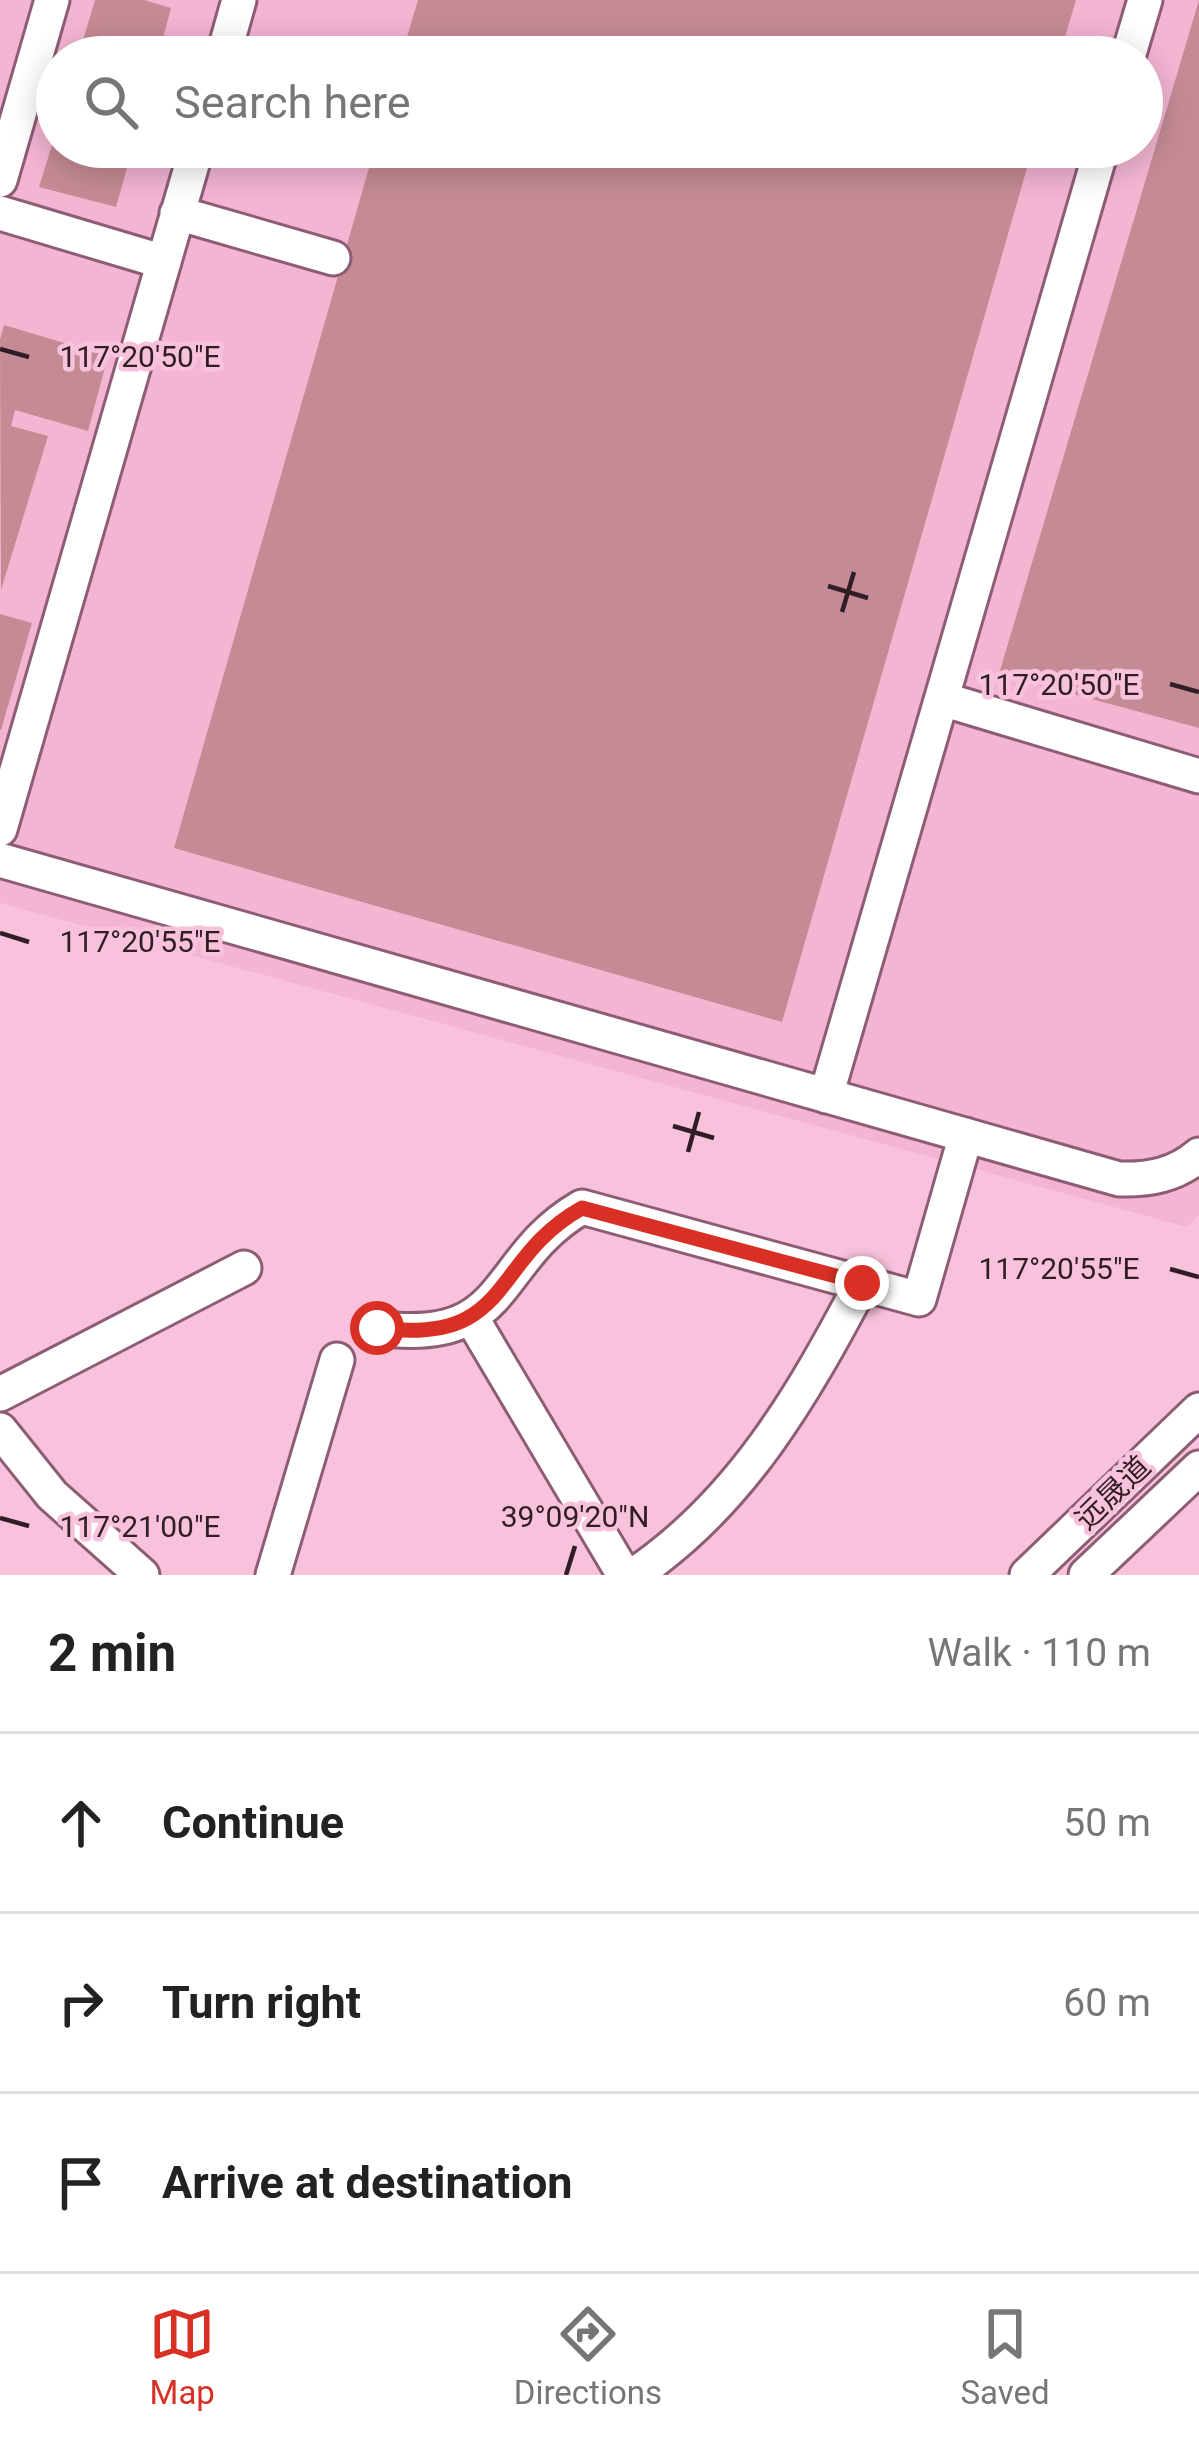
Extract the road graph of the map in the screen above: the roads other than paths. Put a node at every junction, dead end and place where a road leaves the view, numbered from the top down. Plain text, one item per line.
1 (52, 0) edge
2 (1145, 0) edge
3 (227, 3) edge
4 (42, 36) edge
5 (225, 36) edge
6 (1134, 36) edge
7 (36, 55) edge
8 (190, 168) edge
9 (1096, 168) edge
10 (0, 180) edge
11 (177, 213) junction
12 (0, 214) edge
13 (333, 258) dead end
14 (164, 262) junction
15 (942, 700) junction
16 (1199, 776) edge
17 (0, 829) edge
18 (0, 860) edge
19 (826, 1096) junction
20 (966, 1135) junction
21 (1199, 1155) edge
22 (244, 1268) dead end
23 (862, 1283) junction
24 (471, 1317) junction
25 (377, 1328) dead end
26 (337, 1360) dead end
27 (0, 1394) edge
28 (1199, 1410) edge
29 (0, 1430) edge
30 (1199, 1468) edge
31 (142, 1575) edge
32 (273, 1575) edge
33 (624, 1575) edge
34 (634, 1575) edge
35 (1028, 1575) edge
36 (1086, 1575) edge

1 - 4 street
2 - 6 street
3 - 5 street
7 - 10 street
8 - 11 street
9 - 15 street
11 - 13 street
11 - 14 street
12 - 14 street
14 - 17 street
15 - 16 street
15 - 19 street
18 - 19 street
19 - 20 street
20 - 21 street
20 - 23 street
22 - 27 street
23 - 24 street
23 - 34 street
24 - 25 street
24 - 33 street
26 - 32 street
28 - 35 street, 远晟道
29 - 31 street
30 - 36 street, 远晟道

